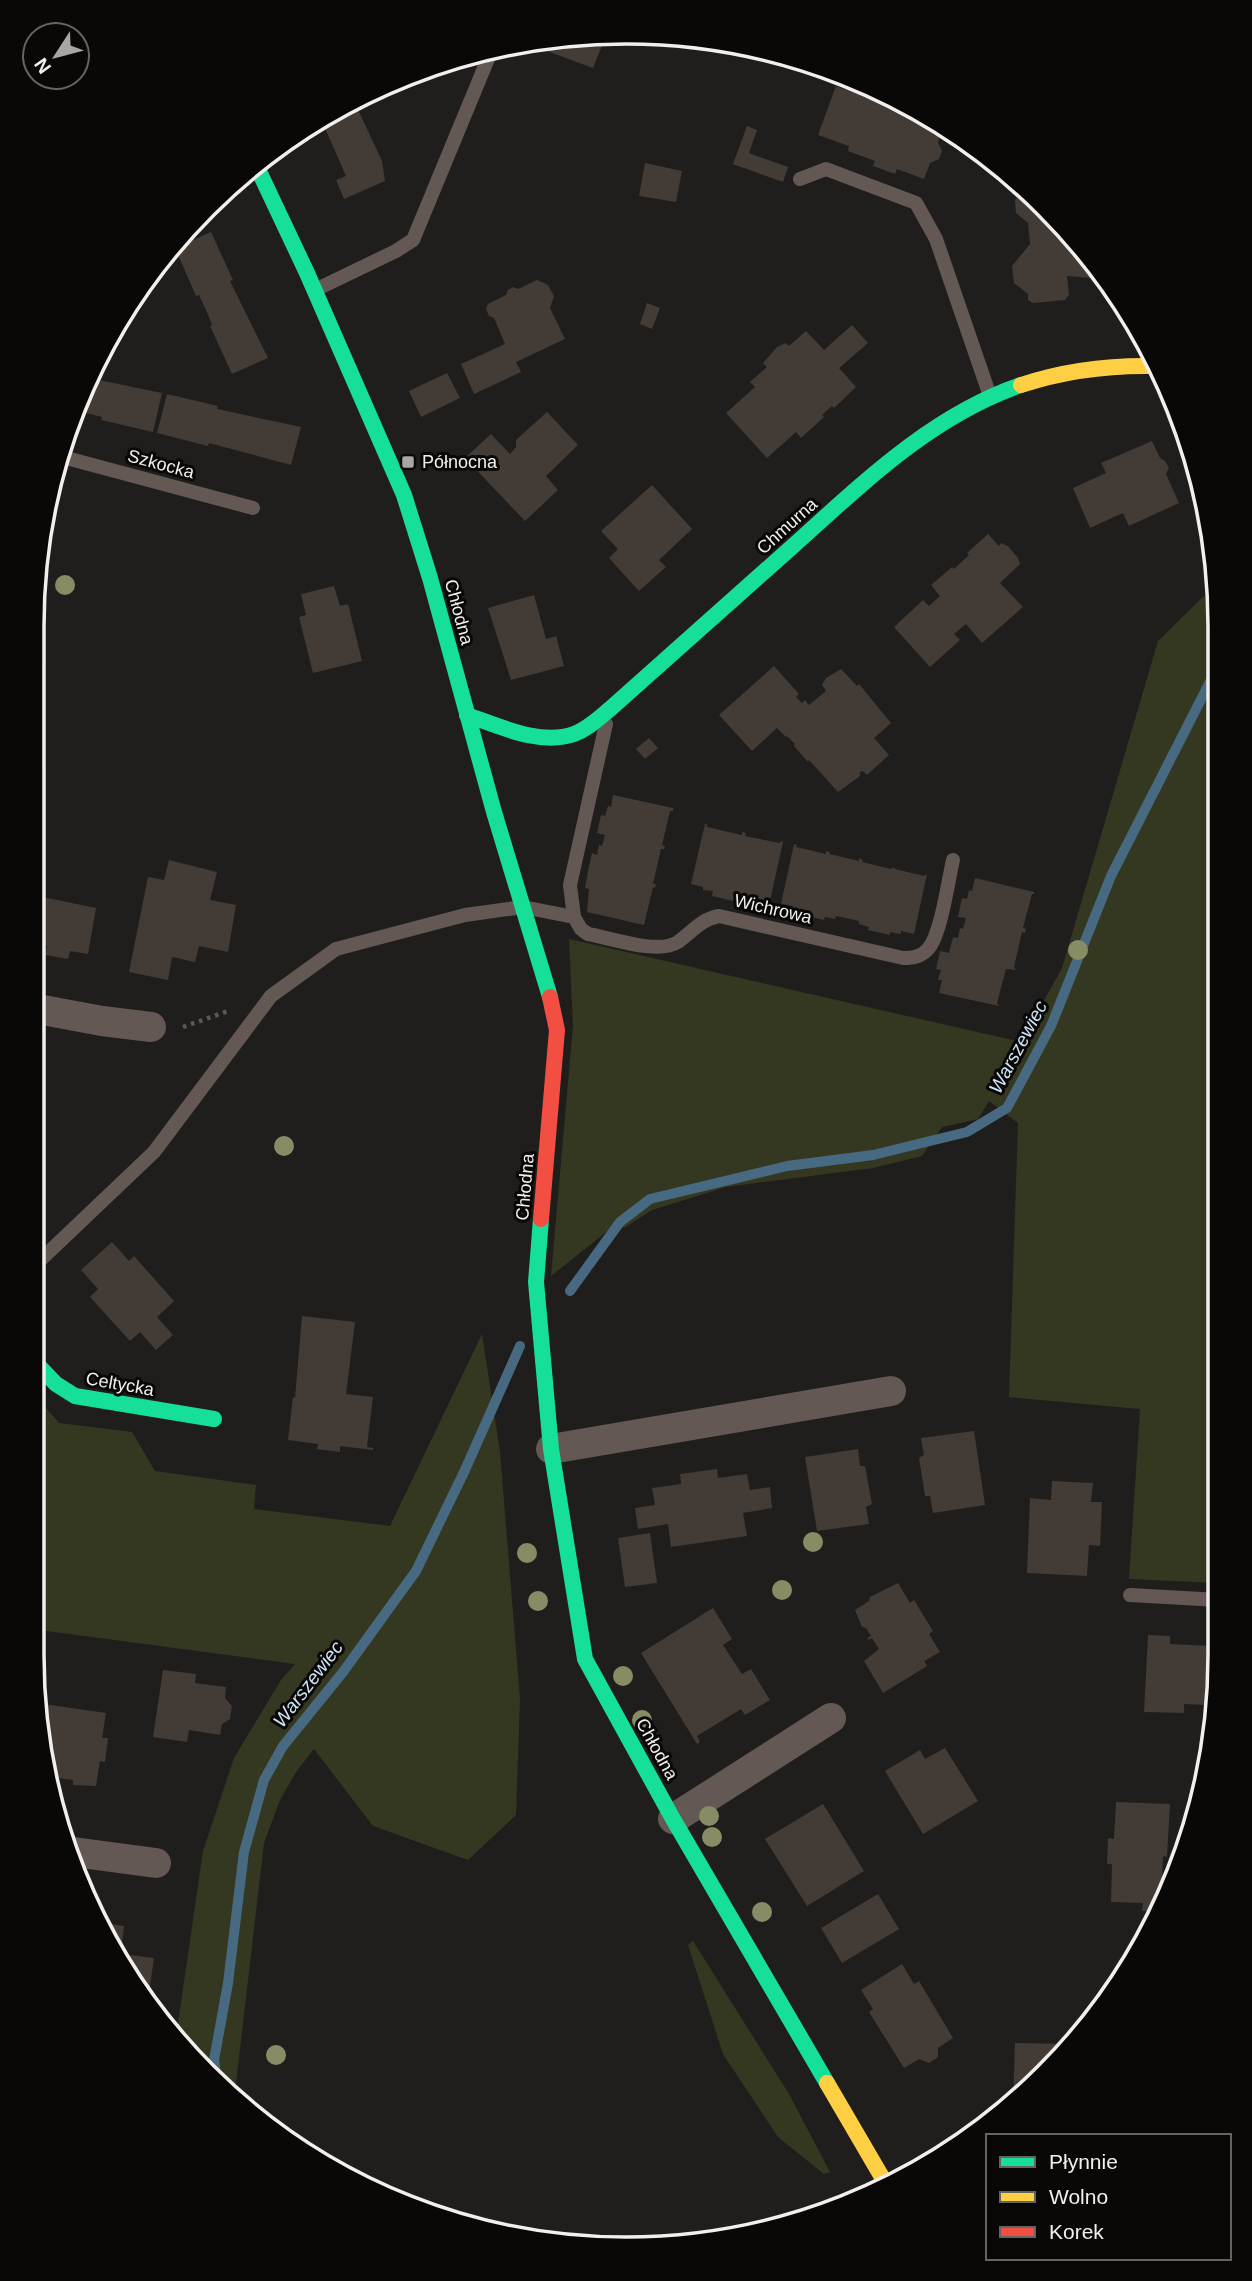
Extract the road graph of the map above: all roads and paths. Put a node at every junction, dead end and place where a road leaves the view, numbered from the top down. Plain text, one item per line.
1 (487, 61) edge
2 (260, 174) edge
3 (800, 179) dead end
4 (315, 290) junction
5 (1147, 366) edge
6 (991, 397) junction
7 (69, 459) edge
8 (253, 508) dead end
9 (610, 709) junction
10 (467, 715) junction
11 (953, 860) dead end
12 (523, 907) junction
13 (574, 917) junction
14 (271, 996) junction
15 (44, 1010) edge
16 (151, 1027) joint
17 (44, 1257) edge
18 (44, 1372) edge
19 (891, 1391) dead end
20 (214, 1419) dead end
21 (551, 1449) junction
22 (1130, 1595) dead end
23 (1208, 1599) edge
24 (831, 1718) dead end
25 (673, 1819) junction
26 (79, 1853) edge
27 (156, 1863) dead end
28 (882, 2178) edge

1 - 4 lane
2 - 4 street, Chłodna
3 - 6 lane
4 - 10 street, Chłodna
5 - 6 street, Chmurna
6 - 9 street, Chmurna
7 - 8 lane, Szkocka
9 - 10 street, Chmurna
9 - 13 lane
10 - 12 street, Chłodna
11 - 13 lane, Wichrowa
12 - 13 lane
12 - 14 lane
12 - 21 street, Chłodna
14 - 16 path
14 - 17 lane
15 - 16 street
18 - 20 street, Celtycka
19 - 21 street
21 - 25 street, Chłodna
22 - 23 lane
24 - 25 street
25 - 28 street, Chłodna
26 - 27 street

